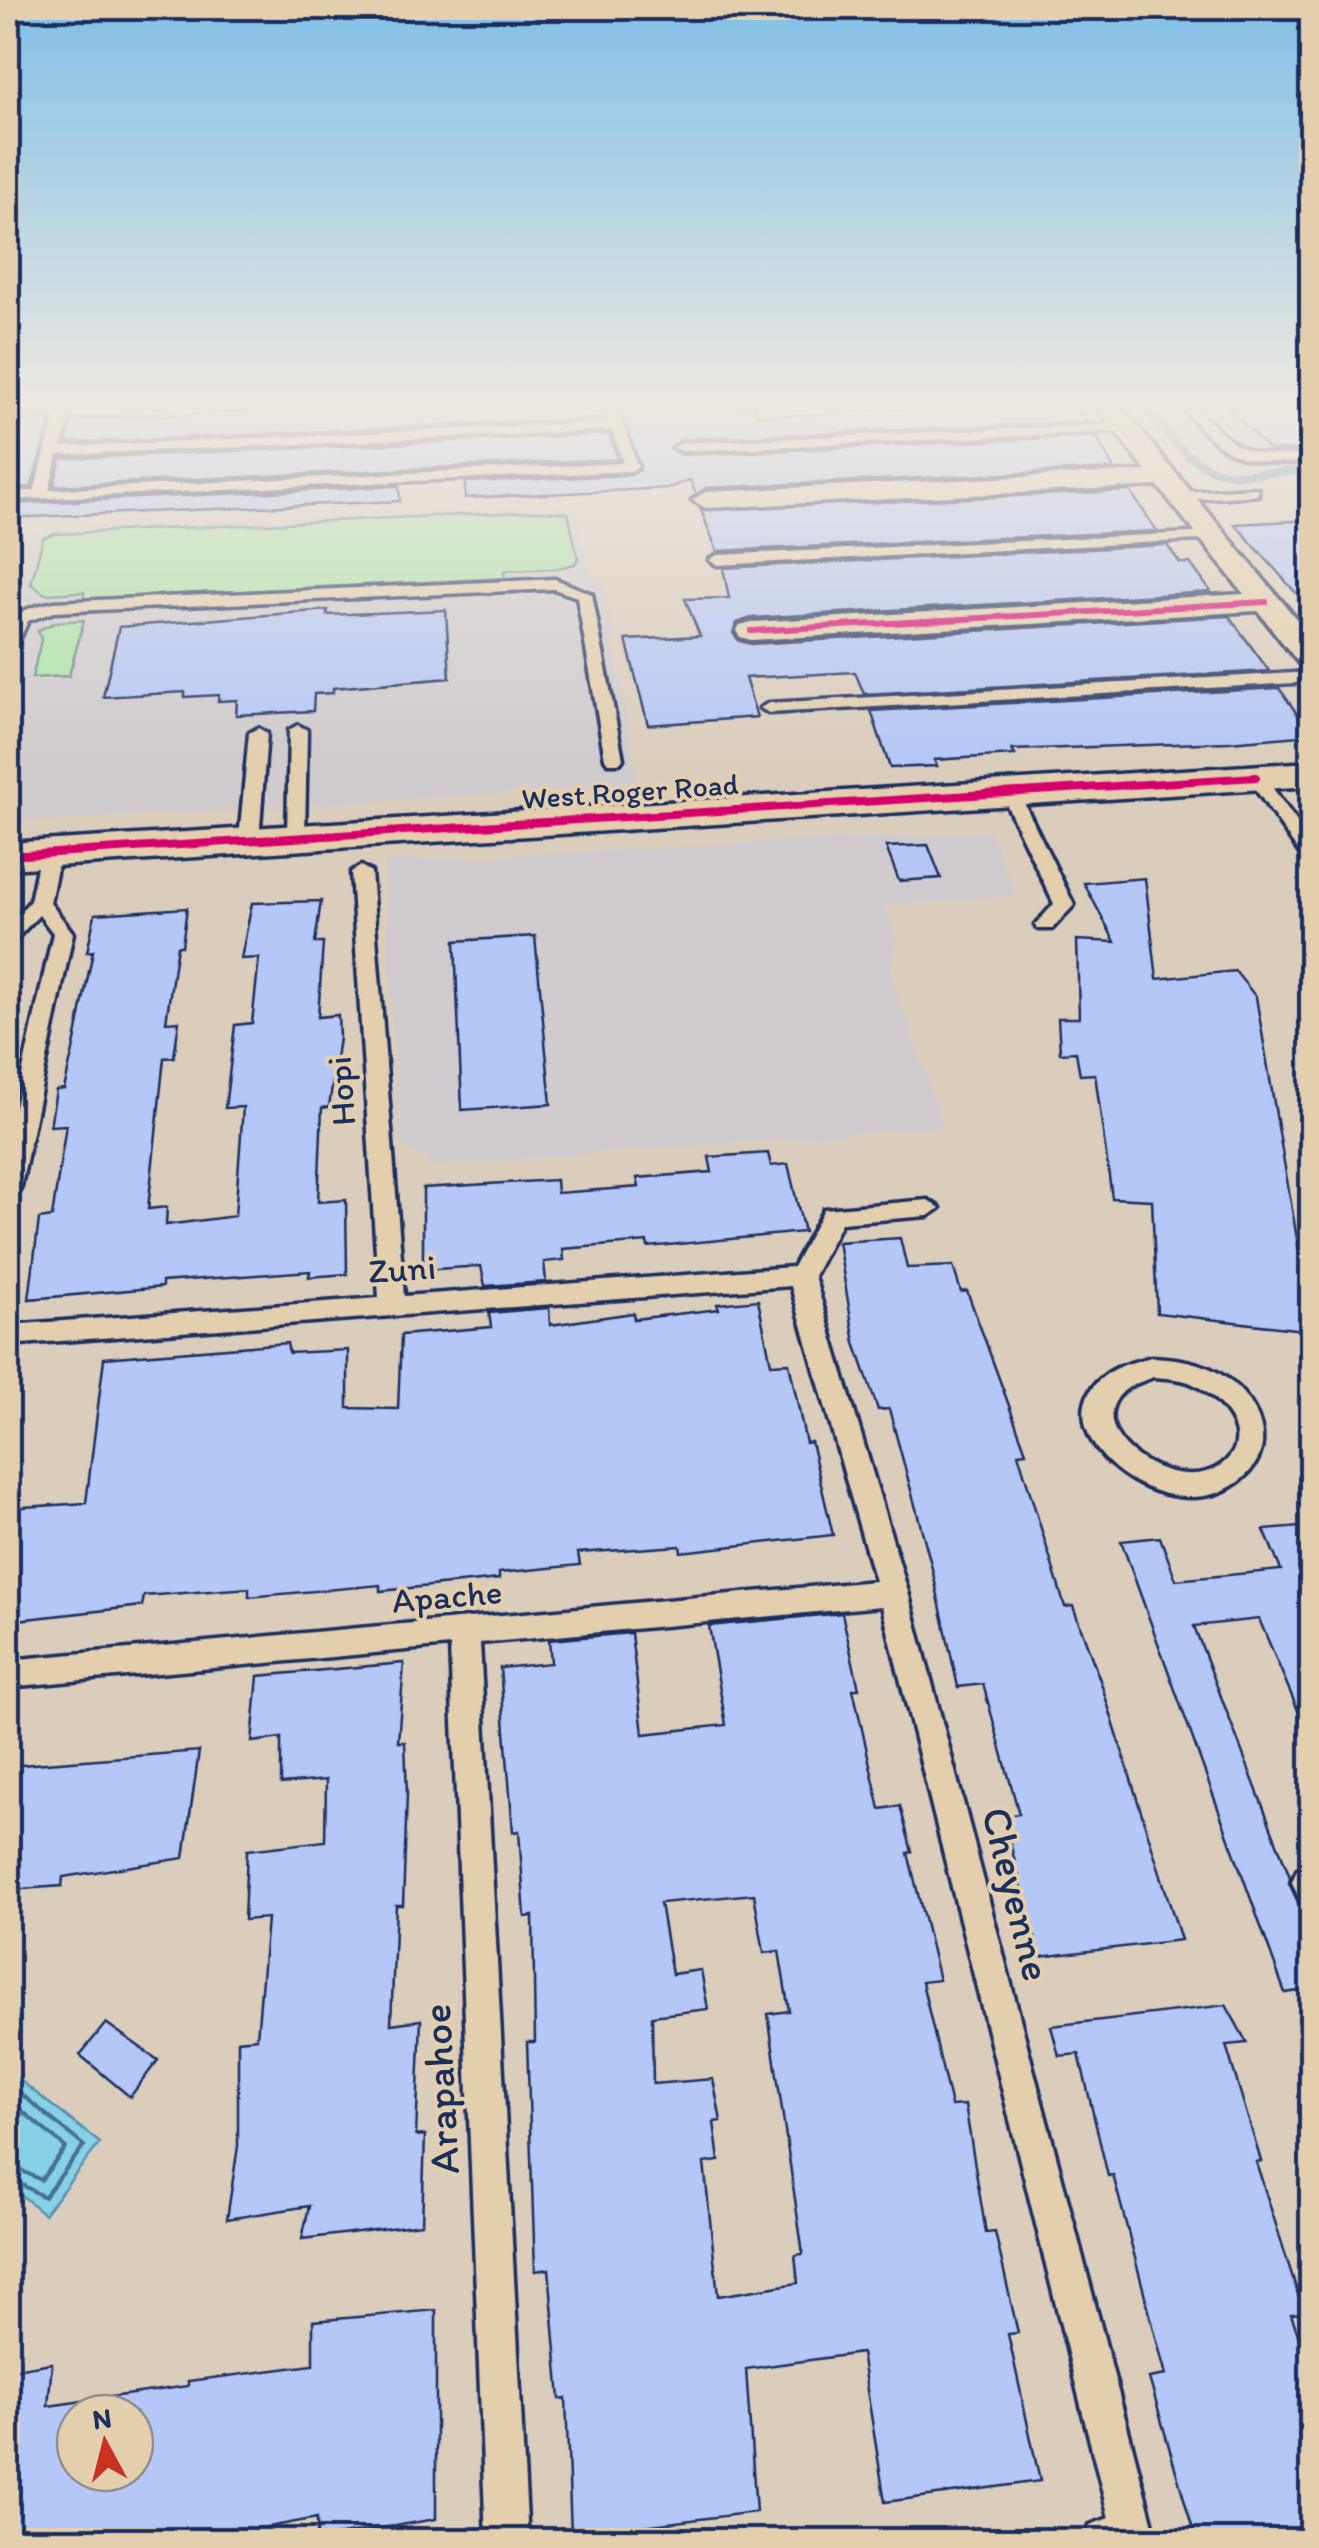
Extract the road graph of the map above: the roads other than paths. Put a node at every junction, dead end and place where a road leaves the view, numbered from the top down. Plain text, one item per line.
1 (1207, 527) edge
2 (1214, 536) junction
3 (717, 560) dead end
4 (1266, 602) junction
5 (751, 631) dead end
6 (8, 648) edge
7 (1312, 658) edge
8 (1312, 677) edge
9 (768, 708) dead end
10 (298, 730) dead end
11 (258, 733) dead end
12 (614, 759) dead end
13 (1312, 774) edge
14 (1256, 777) junction
15 (1010, 793) junction
16 (296, 837) junction
17 (249, 840) junction
18 (50, 853) junction
19 (8, 856) edge
20 (1312, 857) edge
21 (361, 872) dead end
22 (40, 902) junction
23 (1046, 926) dead end
24 (8, 936) edge
25 (8, 1191) edge
26 (928, 1208) dead end
27 (801, 1276) junction
28 (392, 1304) junction
29 (8, 1335) edge
30 (1100, 1433) joint
31 (893, 1592) junction
32 (464, 1632) junction
33 (8, 1674) edge
34 (1125, 2539) edge
35 (507, 2540) edge

1 - 2 street
2 - 3 lane
2 - 4 street
4 - 5 street
4 - 7 street
6 - 12 lane
8 - 9 lane
10 - 16 lane
11 - 17 lane
13 - 14 street, West Roger Road
14 - 15 street, West Roger Road
14 - 20 lane
15 - 16 street, West Roger Road
15 - 23 lane
16 - 17 street, West Roger Road
17 - 18 street, West Roger Road
18 - 19 street, West Roger Road
18 - 22 lane
21 - 28 lane, Hopi
22 - 24 lane
22 - 25 lane
26 - 27 lane
27 - 28 lane, Zuni
27 - 31 lane, Cheyenne
28 - 29 lane, Zuni
30 - 30 lane
31 - 32 lane, Apache
31 - 34 lane, Cheyenne
32 - 33 lane, Apache
32 - 35 lane, Arapahoe

